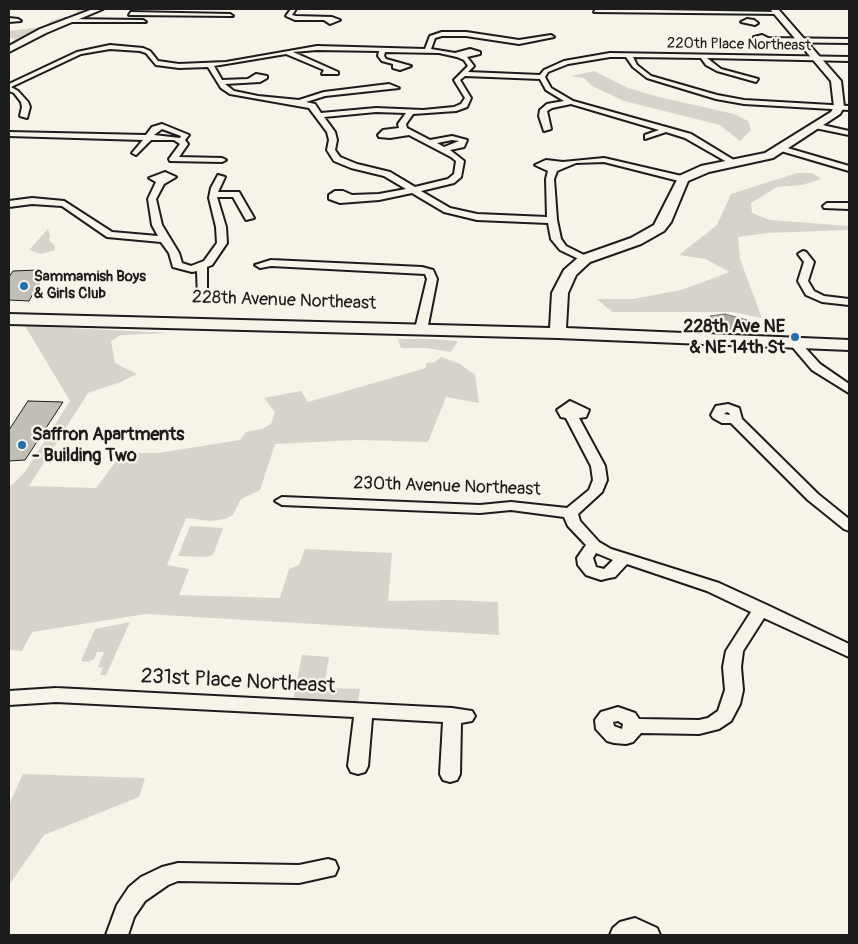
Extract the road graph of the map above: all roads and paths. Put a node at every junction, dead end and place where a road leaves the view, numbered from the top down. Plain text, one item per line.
1 (99, 9) edge
2 (294, 9) edge
3 (596, 11) dead end
4 (131, 14) dead end
5 (779, 17) edge
6 (326, 19) dead end
7 (9, 20) edge
8 (18, 21) dead end
9 (66, 21) junction
10 (226, 21) dead end
11 (152, 22) dead end
12 (754, 22) dead end
13 (764, 22) dead end
14 (551, 37) dead end
15 (767, 40) dead end
16 (802, 41) junction
17 (849, 41) edge
18 (9, 49) edge
19 (383, 49) junction
20 (428, 50) junction
21 (286, 52) junction
22 (628, 55) junction
23 (702, 56) junction
24 (816, 59) junction
25 (849, 59) edge
26 (396, 65) dead end
27 (211, 66) junction
28 (328, 71) dead end
29 (465, 74) junction
30 (542, 77) junction
31 (251, 79) dead end
32 (756, 80) dead end
33 (220, 82) junction
34 (9, 88) edge
35 (384, 88) dead end
36 (299, 102) junction
37 (571, 102) junction
38 (844, 107) edge
39 (411, 112) junction
40 (24, 116) dead end
41 (319, 116) junction
42 (818, 126) junction
43 (547, 129) dead end
44 (666, 129) junction
45 (849, 133) edge
46 (9, 134) edge
47 (648, 137) dead end
48 (148, 138) junction
49 (179, 140) junction
50 (430, 142) junction
51 (784, 148) junction
52 (444, 149) junction
53 (136, 154) dead end
54 (222, 160) dead end
55 (562, 164) junction
56 (734, 164) junction
57 (849, 169) edge
58 (553, 170) junction
59 (221, 177) dead end
60 (684, 179) junction
61 (160, 181) dead end
62 (413, 190) junction
63 (214, 195) junction
64 (348, 198) dead end
65 (9, 204) edge
66 (827, 206) dead end
67 (849, 206) edge
68 (249, 218) dead end
69 (552, 220) junction
70 (164, 239) junction
71 (803, 254) dead end
72 (585, 259) junction
73 (260, 265) dead end
74 (202, 267) junction
75 (429, 272) joint
76 (203, 298) dead end
77 (849, 302) edge
78 (9, 313) edge
79 (9, 319) edge
80 (259, 320) junction
81 (194, 325) junction
82 (422, 325) junction
83 (467, 332) junction
84 (558, 333) junction
85 (795, 343) junction
86 (849, 345) edge
87 (849, 389) edge
88 (572, 416) dead end
89 (735, 419) dead end
90 (282, 501) dead end
91 (570, 513) junction
92 (849, 526) edge
93 (594, 545) junction
94 (623, 559) junction
95 (761, 609) junction
96 (849, 651) edge
97 (9, 698) edge
98 (364, 711) junction
99 (634, 726) dead end
100 (358, 766) dead end
101 (450, 774) dead end
102 (328, 868) dead end
103 (117, 935) edge
104 (621, 935) edge
105 (649, 935) edge

1 - 9 street
2 - 6 street
3 - 5 street
4 - 10 street
5 - 16 street
7 - 8 street
9 - 11 street
9 - 18 street
12 - 13 street
14 - 20 street
15 - 16 street
16 - 17 street
16 - 24 street
19 - 20 street
19 - 21 street
19 - 26 street
20 - 29 street
21 - 27 street
21 - 28 street
22 - 23 street, 220th Place Northeast
22 - 30 street, 220th Place Northeast
22 - 38 street
23 - 24 street, 220th Place Northeast
23 - 32 street
24 - 25 street, 220th Place Northeast
24 - 38 street
27 - 33 street
27 - 34 street
29 - 30 street
29 - 39 street
30 - 37 street
31 - 33 street
33 - 36 street
34 - 40 street
35 - 36 street
36 - 41 street
37 - 43 street
37 - 44 street
38 - 42 street
39 - 41 street
39 - 50 street
41 - 62 street
42 - 45 street
42 - 51 street
44 - 47 street
44 - 56 street
46 - 48 street
48 - 49 street
48 - 49 street
48 - 53 street
49 - 54 street
50 - 52 street
50 - 52 street
51 - 56 street
51 - 57 street
52 - 62 street
55 - 58 street
55 - 58 street
55 - 60 street
56 - 60 street
58 - 69 street
59 - 63 street
60 - 72 street
61 - 70 street
62 - 64 street
62 - 69 street
63 - 68 street
63 - 74 street
65 - 70 street
66 - 67 street
69 - 72 street
70 - 74 street
71 - 77 street
72 - 84 street
73 - 75 street
74 - 76 street
75 - 82 street
78 - 80 street, 228th Avenue Northeast
79 - 81 street, 228th Avenue Northeast
80 - 81 street
80 - 82 street, 228th Avenue Northeast
81 - 83 street, 228th Avenue Northeast
82 - 83 street
82 - 84 street, 228th Avenue Northeast
83 - 84 street, 228th Avenue Northeast
84 - 85 street, 228th Avenue Northeast
85 - 86 street, 228th Avenue Northeast
85 - 87 street
88 - 91 street
89 - 92 street
90 - 91 street, 230th Avenue Northeast
91 - 93 street
93 - 94 street
93 - 94 street
94 - 95 street
95 - 96 street
95 - 99 street
97 - 98 street, 231st Place Northeast
98 - 100 street
98 - 101 street, 231st Place Northeast
102 - 103 street
104 - 105 street

